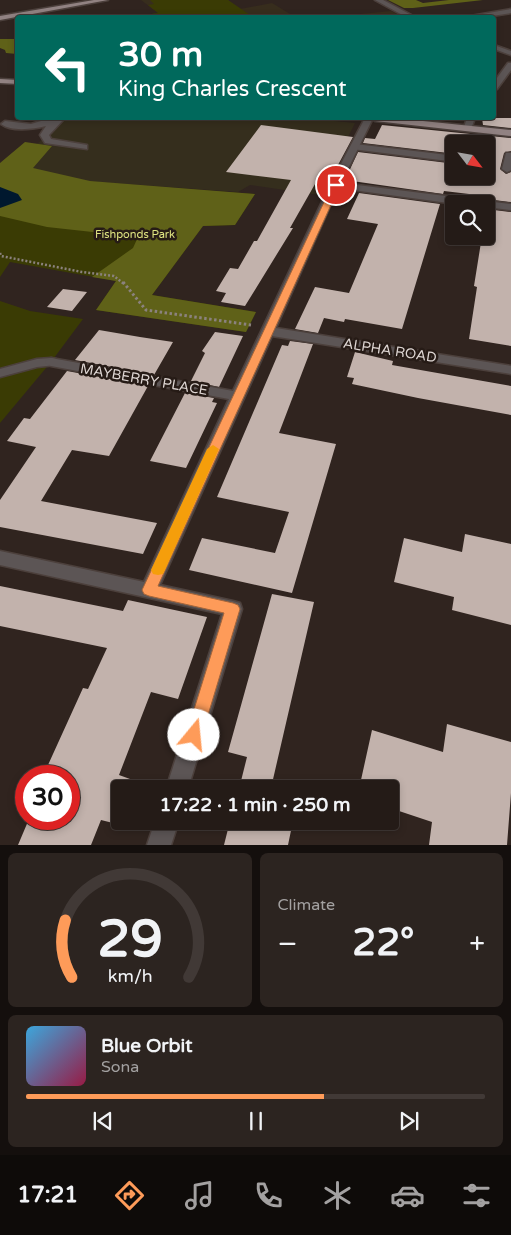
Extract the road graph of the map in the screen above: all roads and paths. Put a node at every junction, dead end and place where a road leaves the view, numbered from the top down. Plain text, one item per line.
1 (105, 0) edge
2 (382, 3) edge
3 (511, 11) edge
4 (15, 15) edge
5 (18, 15) edge
6 (408, 15) edge
7 (483, 15) edge
8 (0, 18) edge
9 (496, 48) edge
10 (511, 53) edge
11 (511, 65) edge
12 (0, 81) edge
13 (15, 82) edge
14 (496, 84) edge
15 (54, 120) edge
16 (59, 120) edge
17 (368, 120) edge
18 (394, 120) edge
19 (471, 120) edge
20 (5, 124) dead end
21 (468, 128) junction
22 (511, 133) edge
23 (84, 147) dead end
24 (355, 147) junction
25 (509, 155) dead end
26 (445, 158) edge
27 (507, 169) dead end
28 (336, 185) junction
29 (445, 199) edge
30 (495, 205) edge
31 (511, 207) edge
32 (0, 255) edge
33 (0, 261) edge
34 (268, 331) junction
35 (511, 370) edge
36 (0, 373) edge
37 (237, 396) junction
38 (0, 558) edge
39 (149, 590) junction
40 (180, 780) edge
41 (164, 830) edge
42 (159, 845) edge

1 - 5 main road
2 - 6 street
3 - 7 street
4 - 8 main road
9 - 10 street
11 - 14 street
12 - 13 main road
15 - 20 street
16 - 23 street
17 - 24 street
18 - 21 main road
19 - 21 street
21 - 22 main road
24 - 26 street
24 - 28 street
25 - 27 street
28 - 29 street
28 - 34 street
30 - 31 street
32 - 33 path
32 - 34 path
34 - 35 street, ALPHA ROAD
34 - 37 street
36 - 37 street, MAYBERRY PLACE
37 - 39 street
38 - 39 street
39 - 40 street
41 - 42 street

